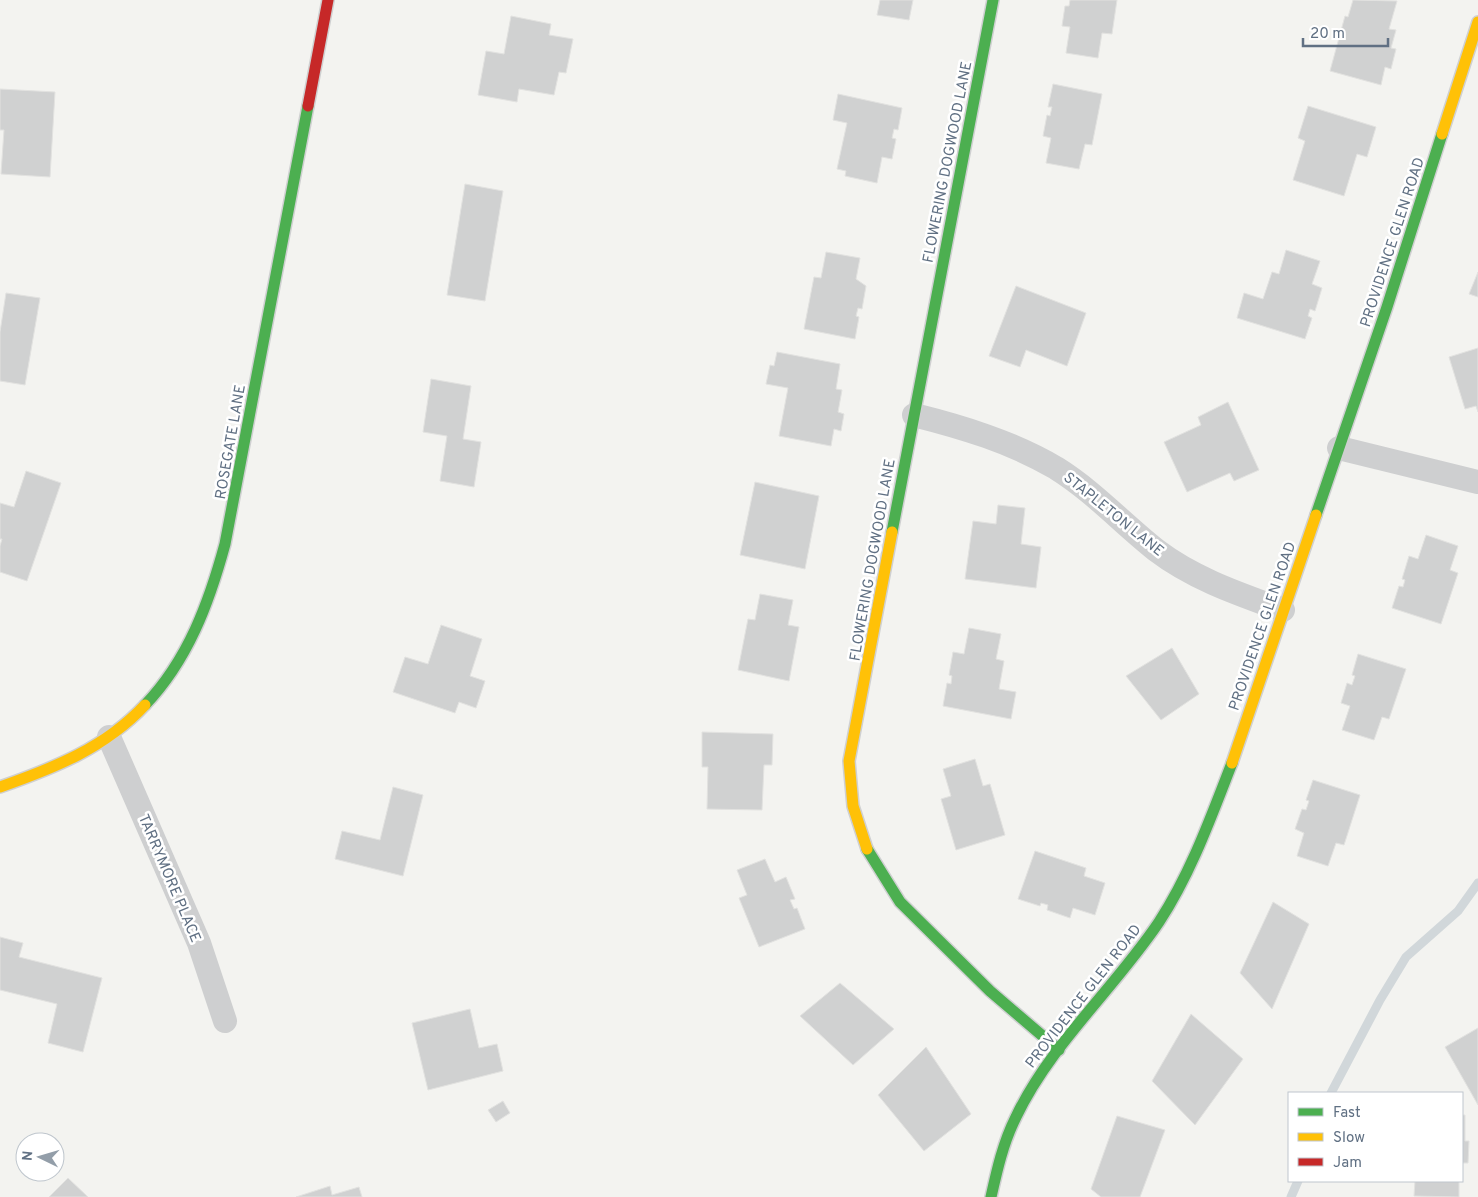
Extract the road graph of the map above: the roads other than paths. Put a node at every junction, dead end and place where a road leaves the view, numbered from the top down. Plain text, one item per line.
1 (328, 0) edge
2 (993, 0) edge
3 (1478, 22) edge
4 (914, 415) junction
5 (1339, 448) junction
6 (1478, 482) edge
7 (1283, 610) junction
8 (109, 737) junction
9 (0, 787) edge
10 (225, 1021) dead end
11 (1059, 1050) junction
12 (991, 1197) edge

1 - 8 street, ROSEGATE LANE
2 - 4 street, FLOWERING DOGWOOD LANE
3 - 5 street, PROVIDENCE GLEN ROAD
4 - 7 street, STAPLETON LANE
4 - 11 street, FLOWERING DOGWOOD LANE
5 - 6 street
5 - 7 street, PROVIDENCE GLEN ROAD
7 - 11 street, PROVIDENCE GLEN ROAD
8 - 9 street, ROSEGATE LANE
8 - 10 street, TARRYMORE PLACE
11 - 12 street, PROVIDENCE GLEN ROAD

